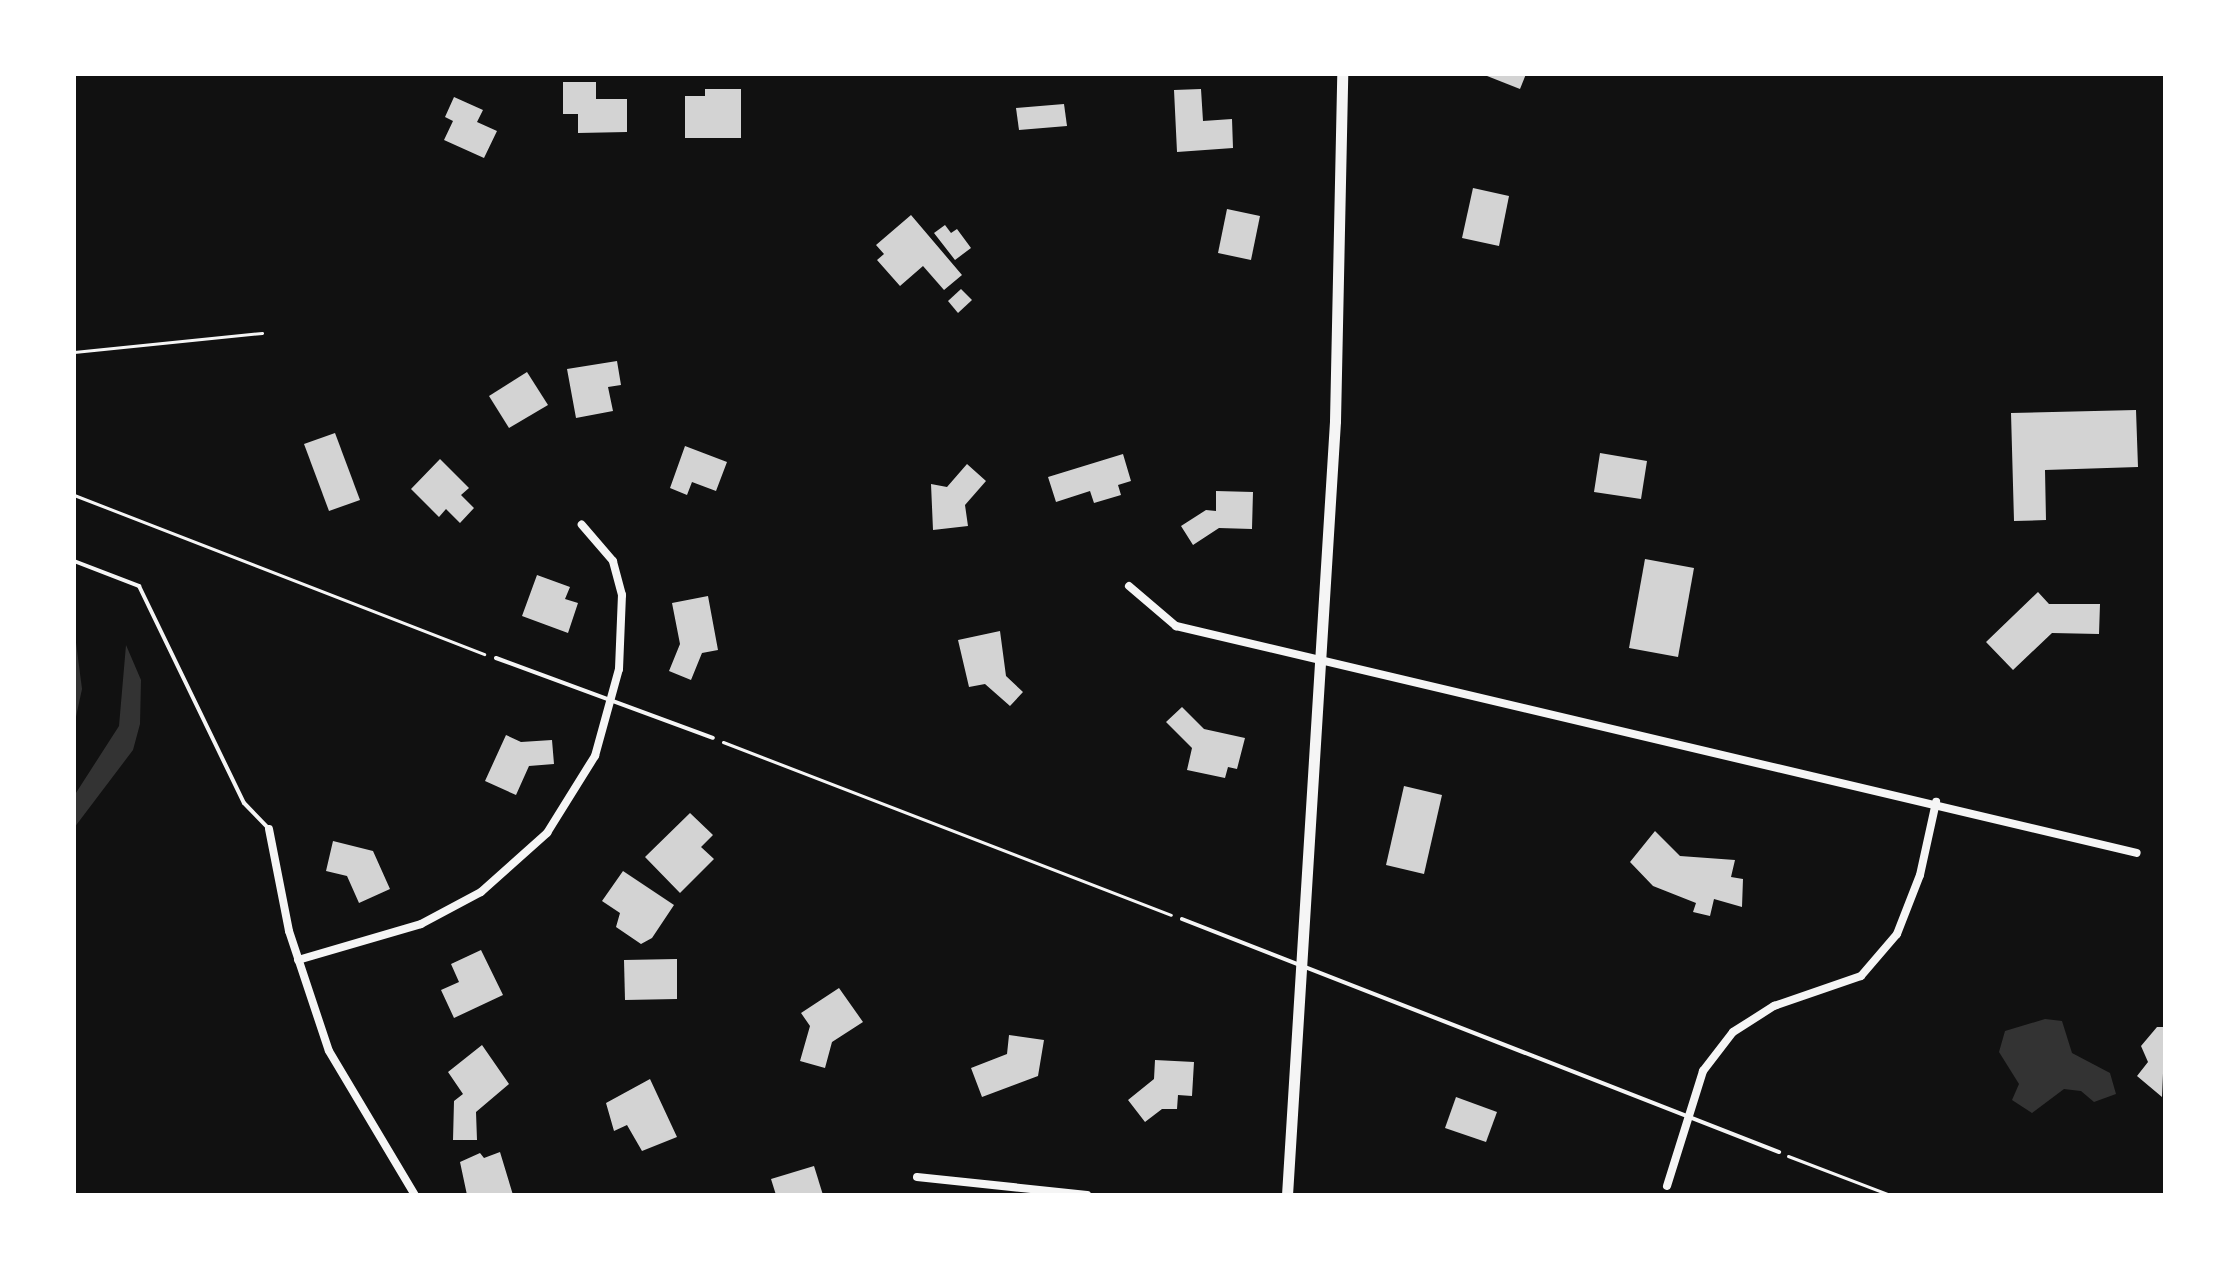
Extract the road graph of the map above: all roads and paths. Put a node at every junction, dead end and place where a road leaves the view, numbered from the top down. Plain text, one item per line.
1 (1342, 74) edge
2 (262, 333) dead end
3 (74, 352) edge
4 (74, 495) edge
5 (582, 525) dead end
6 (74, 561) edge
7 (1129, 586) dead end
8 (496, 658) joint
9 (1321, 660) junction
10 (613, 702) junction
11 (713, 738) joint
12 (1936, 802) junction
13 (269, 829) joint
14 (2137, 853) dead end
15 (1182, 919) joint
16 (298, 960) junction
17 (1301, 968) junction
18 (1685, 1119) junction
19 (1779, 1152) joint
20 (917, 1177) dead end
21 (1667, 1186) dead end
22 (415, 1195) edge
23 (1087, 1195) edge
24 (1287, 1195) edge
25 (1890, 1195) edge

1 - 9 street
2 - 3 path
4 - 8 path
5 - 10 street
6 - 13 lane
7 - 9 street
8 - 10 lane
9 - 12 street
9 - 17 street
10 - 11 lane
10 - 16 street
11 - 15 path
12 - 14 street
12 - 18 street
13 - 16 street
15 - 17 lane
16 - 22 street
17 - 18 lane
17 - 24 street
18 - 19 lane
18 - 21 street
19 - 25 path
20 - 23 street

